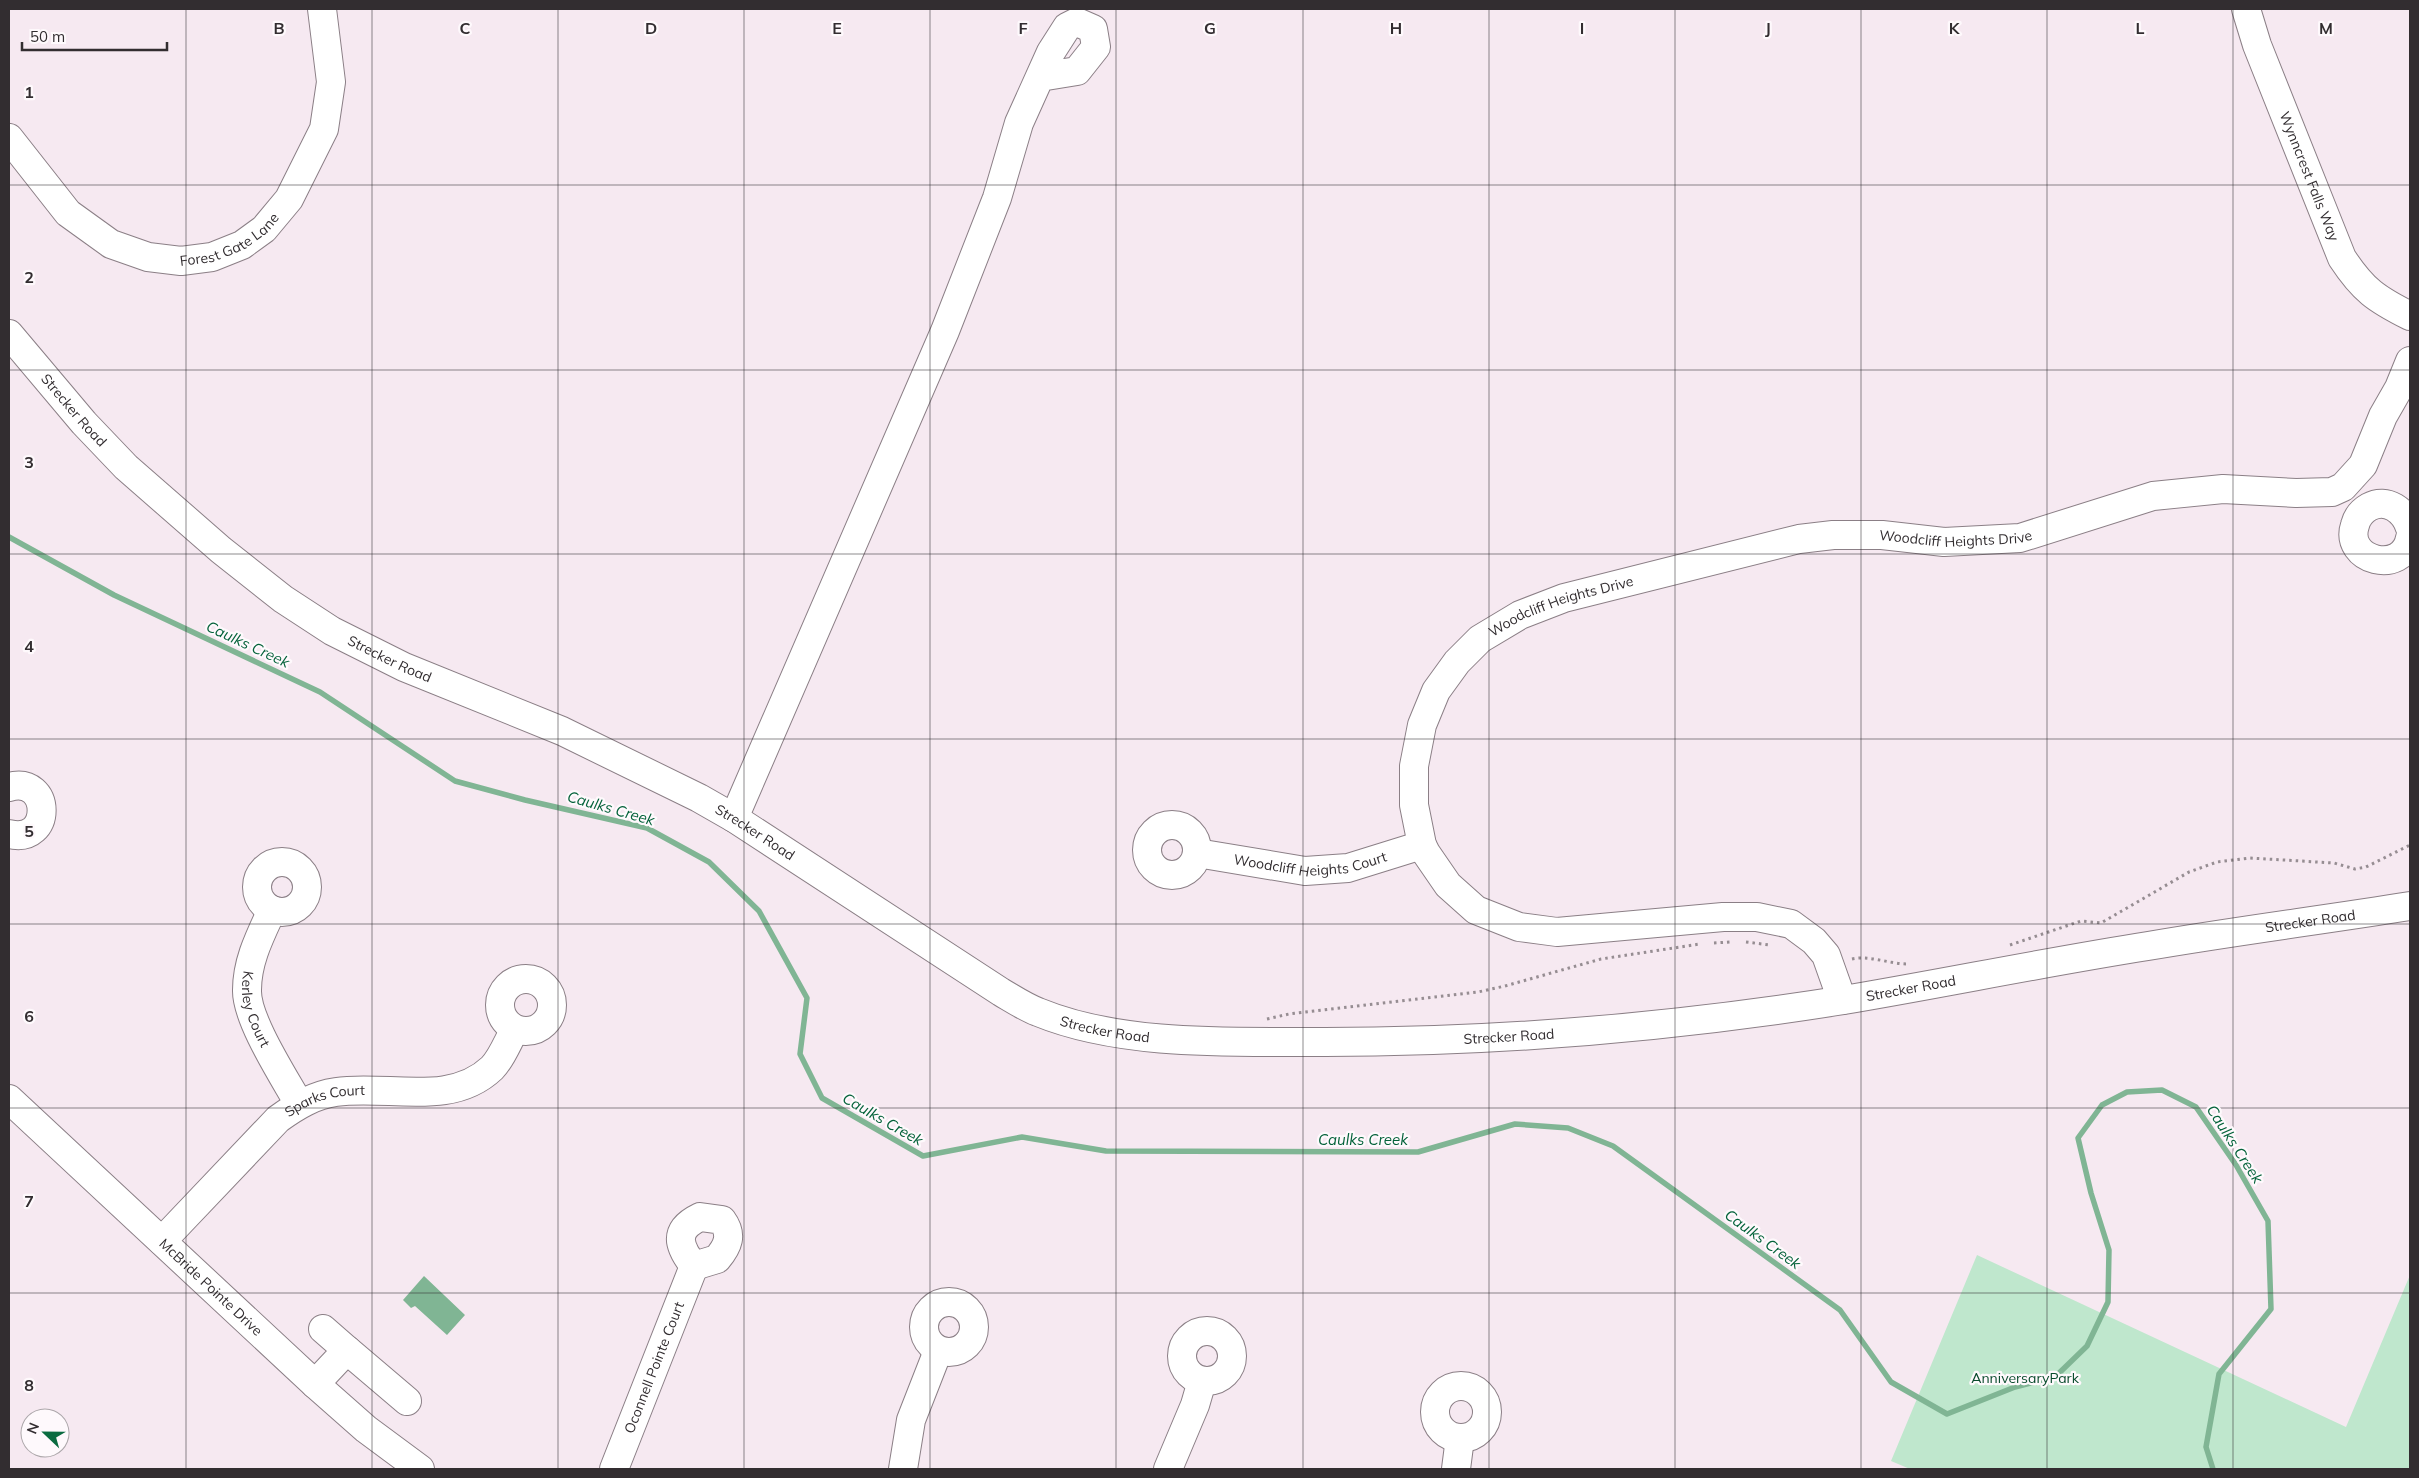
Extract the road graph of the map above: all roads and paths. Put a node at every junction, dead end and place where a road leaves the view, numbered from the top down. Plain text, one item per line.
1 (322, 9) edge
2 (2246, 9) edge
3 (1040, 78) dead end
4 (9, 138) edge
5 (2410, 316) edge
6 (9, 334) edge
7 (2410, 361) edge
8 (2353, 478) junction
9 (2369, 507) junction
10 (2410, 528) edge
11 (2410, 538) edge
12 (9, 787) edge
13 (734, 818) junction
14 (9, 834) edge
15 (1422, 845) junction
16 (1197, 853) dead end
17 (2410, 906) edge
18 (272, 910) dead end
19 (1842, 1000) junction
20 (515, 1029) dead end
21 (9, 1099) edge
22 (299, 1104) junction
23 (162, 1242) junction
24 (694, 1266) dead end
25 (323, 1329) dead end
26 (347, 1350) junction
27 (938, 1350) dead end
28 (1202, 1381) dead end
29 (315, 1384) junction
30 (407, 1401) dead end
31 (1460, 1438) dead end
32 (420, 1469) edge
33 (614, 1469) edge
34 (903, 1469) edge
35 (1168, 1469) edge
36 (1456, 1469) edge

1 - 4 street, Forest Gate Lane
2 - 5 street, Wynncrest Falls Way
3 - 13 street
6 - 13 street, Strecker Road
7 - 8 street, Woodcliff Heights Drive
8 - 9 street
8 - 15 street, Woodcliff Heights Drive
9 - 10 street
9 - 11 street
12 - 14 street
13 - 19 street, Strecker Road
15 - 16 street, Woodcliff Heights Court
15 - 19 street, Woodcliff Heights Drive
17 - 19 street, Strecker Road
18 - 22 street, Kerley Court
20 - 22 street, Sparks Court
21 - 23 street, McBride Pointe Drive
22 - 23 street, Sparks Court
23 - 29 street, McBride Pointe Drive
24 - 33 street, Oconnell Pointe Court
25 - 26 street
26 - 29 street
26 - 30 street
27 - 34 street
28 - 35 street
29 - 32 street, McBride Pointe Drive
31 - 36 street

